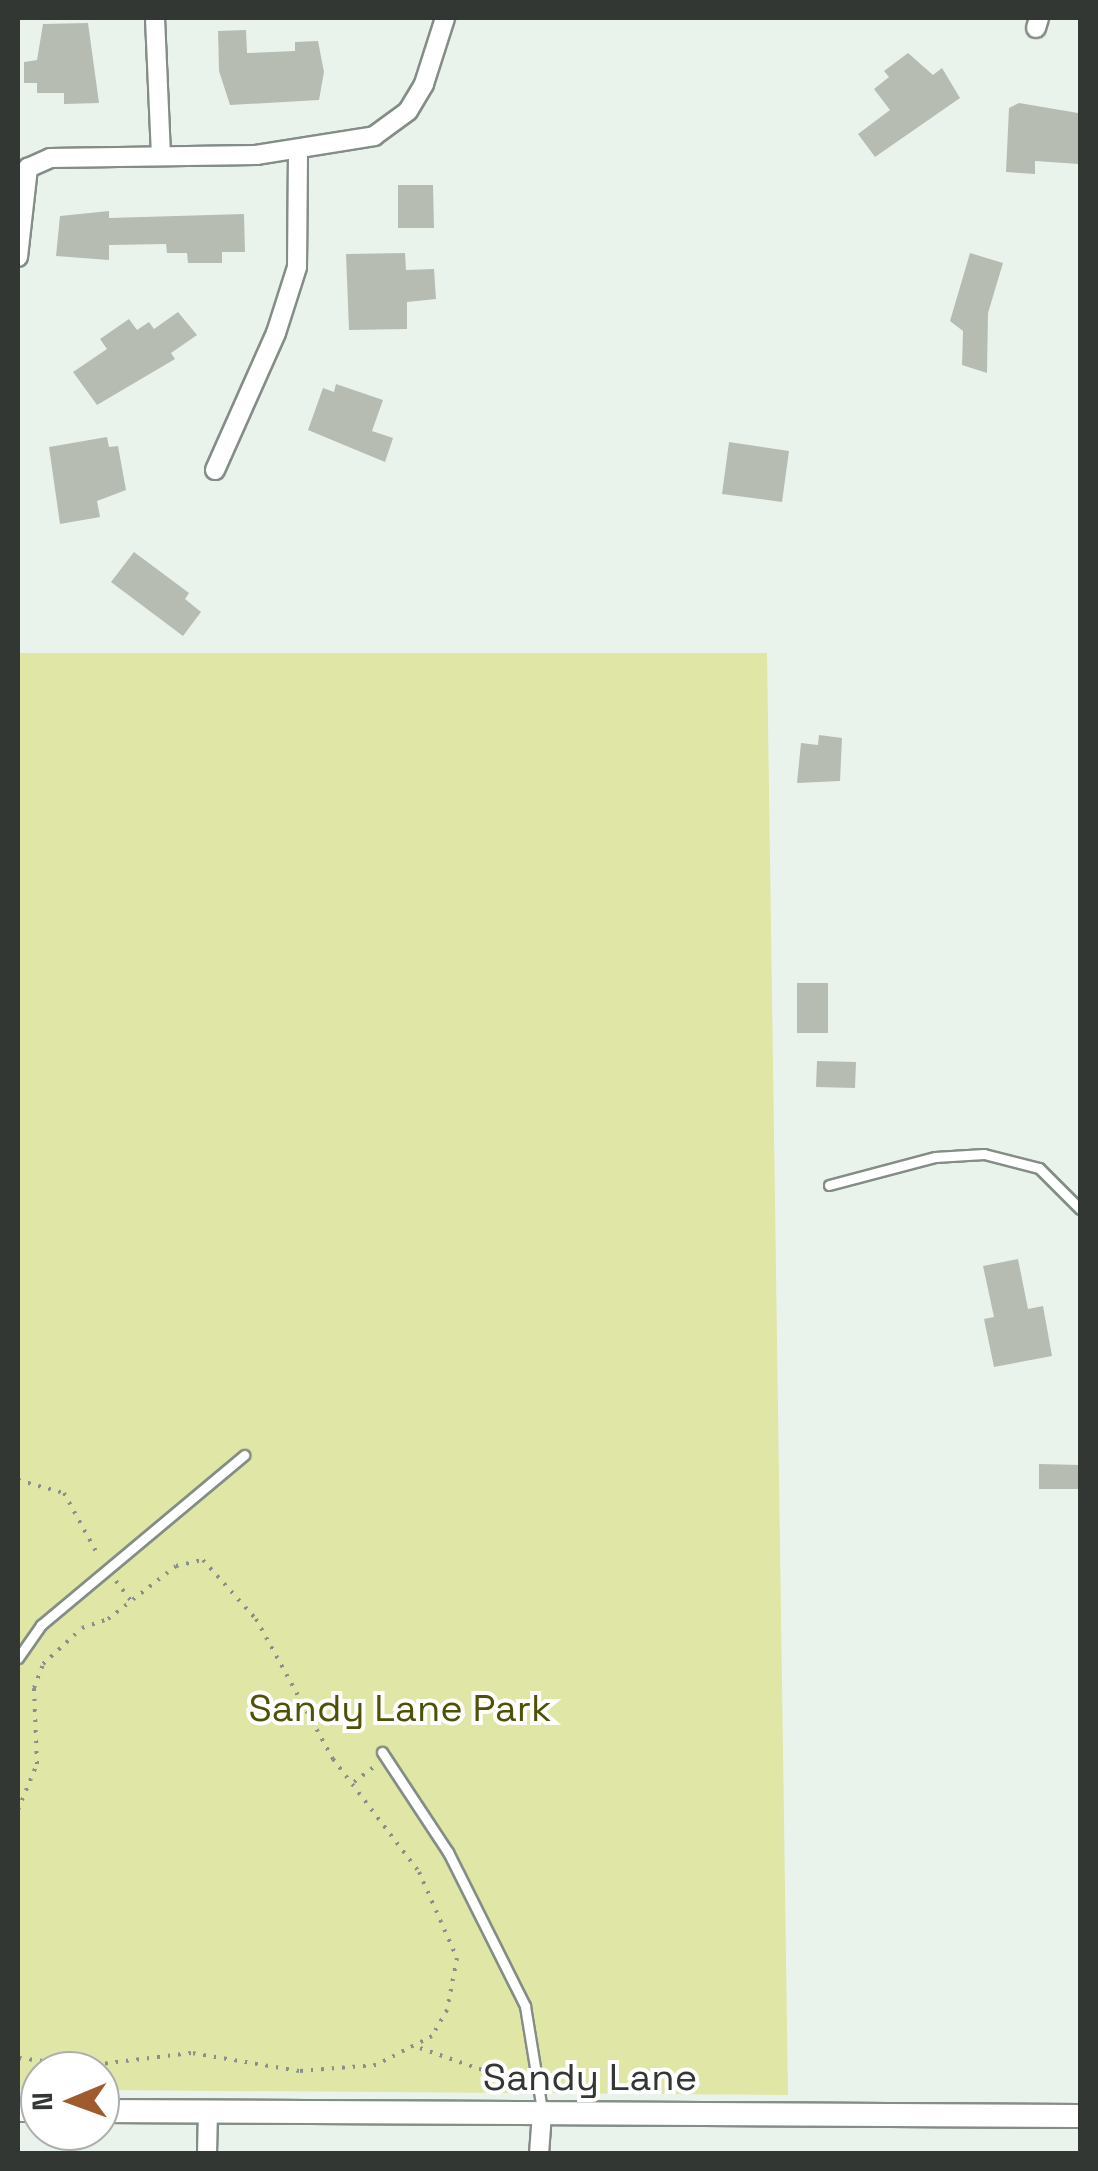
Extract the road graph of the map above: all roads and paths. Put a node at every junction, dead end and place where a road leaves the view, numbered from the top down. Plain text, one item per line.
1 (154, 18) edge
2 (444, 18) edge
3 (298, 151) junction
4 (161, 156) junction
5 (18, 257) edge
6 (215, 470) dead end
7 (829, 1185) dead end
8 (1080, 1210) edge
9 (244, 1455) dead end
10 (18, 1480) edge
11 (108, 1569) junction
12 (131, 1602) junction
13 (18, 1658) edge
14 (384, 1755) joint
15 (354, 1782) junction
16 (18, 1810) edge
17 (420, 2048) junction
18 (18, 2058) edge
19 (538, 2074) junction
20 (120, 2110) edge
21 (208, 2111) junction
22 (542, 2113) junction
23 (1080, 2116) edge
24 (208, 2154) edge
25 (540, 2154) edge

1 - 4 street
2 - 3 street
3 - 4 street
3 - 6 street
4 - 5 street
7 - 8 lane
9 - 11 lane
10 - 11 path
11 - 12 path
11 - 13 lane
12 - 15 path
12 - 16 path
14 - 15 path
14 - 19 lane
15 - 17 path
17 - 18 path
17 - 19 path
19 - 22 lane
20 - 21 street, Sandy Lane
21 - 22 street, Sandy Lane
21 - 24 street
22 - 23 street, Sandy Lane
22 - 25 street

